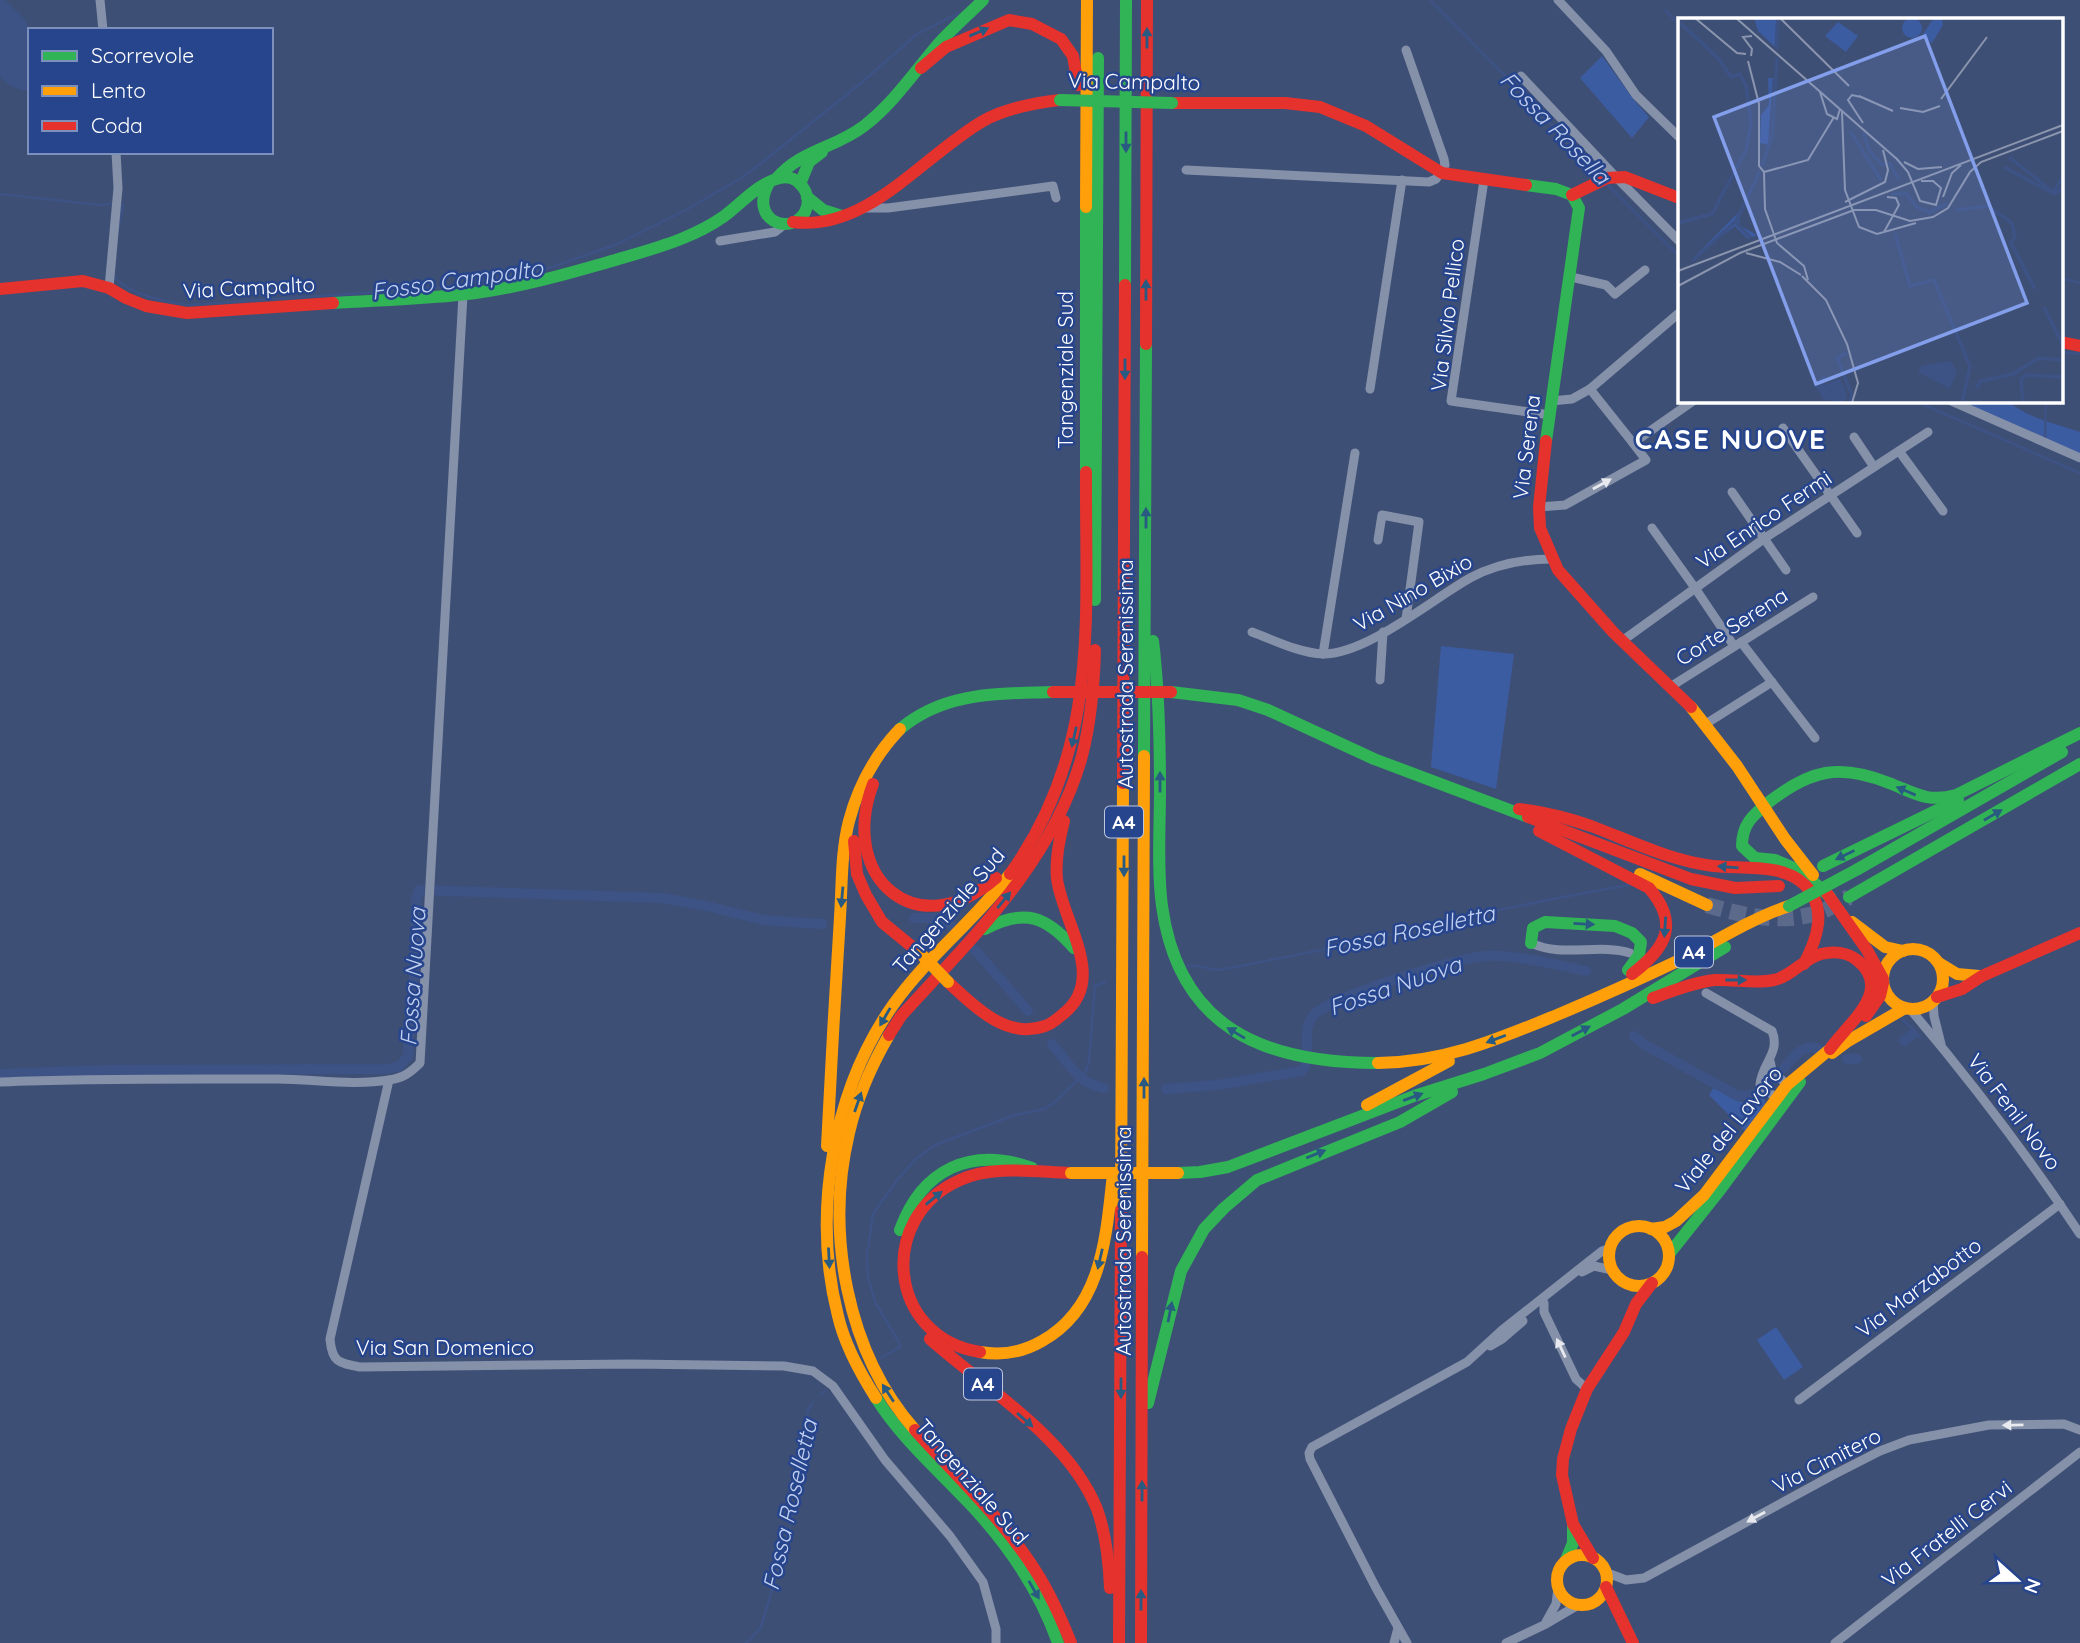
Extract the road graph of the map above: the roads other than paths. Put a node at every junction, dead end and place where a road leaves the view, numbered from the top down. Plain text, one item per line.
1 (100, 0) edge
2 (983, 0) edge
3 (1087, 0) edge
4 (1098, 0) edge
5 (1126, 0) edge
6 (1147, 0) edge
7 (1558, 0) edge
8 (103, 28) edge
9 (1406, 50) dead end
10 (921, 68) junction
11 (1521, 76) dead end
12 (1678, 136) edge
13 (829, 147) junction
14 (116, 154) edge
15 (1186, 170) dead end
16 (1441, 173) junction
17 (1086, 179) junction
18 (1402, 180) junction
19 (1484, 180) junction
20 (1606, 180) junction
21 (773, 181) junction
22 (800, 184) junction
23 (1573, 195) junction
24 (807, 197) junction
25 (1056, 198) dead end
26 (1678, 198) edge
27 (860, 208) junction
28 (763, 209) junction
29 (726, 215) junction
30 (842, 216) junction
31 (789, 223) junction
32 (1678, 240) edge
33 (720, 241) dead end
34 (1645, 270) dead end
35 (1570, 277) junction
36 (109, 288) junction
37 (0, 289) edge
38 (463, 295) junction
39 (1678, 314) edge
40 (2062, 342) edge
41 (2080, 346) edge
42 (1370, 389) dead end
43 (1590, 389) junction
44 (1551, 401) junction
45 (1692, 402) edge
46 (1953, 402) edge
47 (1550, 415) junction
48 (1783, 428) dead end
49 (1928, 432) dead end
50 (1854, 437) dead end
51 (1633, 443) junction
52 (1899, 451) junction
53 (1355, 453) dead end
54 (2080, 458) edge
55 (1874, 467) junction
56 (1732, 492) dead end
57 (1831, 495) junction
58 (1539, 507) junction
59 (1943, 511) dead end
60 (1652, 528) dead end
61 (1857, 533) dead end
62 (1765, 538) junction
63 (1378, 540) dead end
64 (1552, 559) junction
65 (1786, 570) dead end
66 (1695, 588) junction
67 (1813, 597) dead end
68 (1145, 604) junction
69 (1406, 619) junction
70 (1252, 632) dead end
71 (1383, 632) junction
72 (1622, 641) junction
73 (1738, 644) junction
74 (1323, 654) junction
75 (1380, 680) dead end
76 (1772, 682) junction
77 (1670, 687) junction
78 (925, 711) junction
79 (1704, 725) junction
80 (2080, 734) edge
81 (1815, 738) dead end
82 (2080, 742) edge
83 (2080, 752) edge
84 (2080, 764) edge
85 (1078, 770) junction
86 (864, 783) junction
87 (1764, 806) junction
88 (1499, 807) junction
89 (1048, 811) junction
90 (1908, 842) junction
91 (1823, 866) dead end
92 (1779, 886) dead end
93 (1830, 897) junction
94 (1849, 897) tunnel mouth
95 (1707, 905) tunnel mouth
96 (1789, 906) junction
97 (1846, 918) junction
98 (2080, 933) edge
99 (968, 940) junction
100 (1531, 943) joint
101 (1903, 951) junction
102 (1630, 953) dead end
103 (1937, 962) junction
104 (1804, 964) junction
105 (1083, 966) junction
106 (1982, 976) junction
107 (1883, 981) junction
108 (1706, 993) dead end
109 (1598, 998) junction
110 (1935, 999) junction
111 (1623, 1009) junction
112 (1908, 1009) junction
113 (1942, 1045) junction
114 (1830, 1049) junction
115 (1468, 1050) junction
116 (1770, 1060) junction
117 (1484, 1074) junction
118 (388, 1080) junction
119 (0, 1082) edge
120 (1787, 1085) junction
121 (1122, 1095) junction
122 (1776, 1098) junction
123 (1303, 1139) junction
124 (1044, 1172) junction
125 (2060, 1205) junction
126 (828, 1225) junction
127 (1651, 1229) junction
128 (2080, 1234) edge
129 (1611, 1248) junction
130 (1669, 1254) junction
131 (1612, 1270) junction
132 (1621, 1280) junction
133 (1652, 1283) junction
134 (1544, 1303) junction
135 (1630, 1318) junction
136 (1482, 1350) junction
137 (1587, 1389) junction
138 (1799, 1400) dead end
139 (1142, 1426) junction
140 (2080, 1430) edge
141 (2080, 1452) edge
142 (1573, 1524) junction
143 (1593, 1558) junction
144 (1566, 1560) junction
145 (1605, 1572) junction
146 (1606, 1587) junction
147 (1558, 1588) junction
148 (1583, 1604) junction
149 (1545, 1625) junction
150 (1624, 1625) junction
151 (1398, 1628) junction
152 (996, 1643) edge
153 (1058, 1643) edge
154 (1071, 1643) edge
155 (1118, 1643) edge
156 (1141, 1643) edge
157 (1394, 1643) edge
158 (1407, 1643) edge
159 (1506, 1643) edge
160 (1633, 1643) edge
161 (1835, 1643) edge

1 - 8 street
2 - 10 main road
3 - 17 main road, Tangenziale Sud
4 - 85 main road, Tangenziale Sud
5 -> 121 main road, Autostrada Serenissima / A4
68 -> 6 main road, Autostrada Serenissima / A4
7 - 12 street
9 - 16 street
10 - 13 main road
10 -> 17 main road
11 - 20 street
13 - 21 main road
13 - 22 main road
14 - 36 street
15 - 18 street
16 - 18 street
16 - 19 main road
16 - 27 main road, Via Campalto, bridge
17 -> 89 main road, Tangenziale Sud
18 - 42 street
19 - 23 main road
19 - 47 street, Via Silvio Pellico
20 - 23 main road
20 - 26 main road
20 - 32 street
21 - 22 main road
21 - 28 main road
21 - 29 main road
22 - 24 main road
23 - 35 main road, Via Serena
24 - 30 main road
24 - 31 main road
25 - 27 street
27 - 30 main road, Via Campalto
28 - 29 main road
28 - 31 main road
29 - 38 main road, Via Campalto
30 - 31 main road, Via Campalto
31 - 33 street
34 - 35 street
35 - 44 main road, Via Serena
36 - 37 main road, Via Campalto
36 - 38 main road, Via Campalto
38 - 118 street
39 - 43 street
40 - 41 main road
43 - 44 street
43 - 51 street
44 - 47 main road, Via Serena
45 - 51 street
46 - 54 street
47 - 58 main road, Via Serena
48 - 57 street
49 - 52 street, Via Enrico Fermi
50 - 55 street
58 -> 51 street
52 - 55 street, Via Enrico Fermi
52 - 59 street
53 - 74 street
55 - 57 street, Via Enrico Fermi
56 - 62 street
57 - 61 street
57 - 62 street, Via Enrico Fermi
58 - 64 main road, Via Serena
60 - 66 street
62 - 65 street
62 - 66 street, Via Enrico Fermi
63 - 69 street
64 - 69 street, Via Nino Bixio
64 - 72 main road, Via Serena
66 - 72 street, Via Enrico Fermi
66 - 73 street
67 - 73 street, Corte Serena
115 -> 68 main road, A4
139 -> 68 main road, Autostrada Serenissima / A4
69 - 71 street, Via Nino Bixio
70 - 74 street, Via Nino Bixio
71 - 74 street, Via Nino Bixio
71 - 75 street
72 - 77 main road, Via Serena
73 - 76 street
73 - 77 street, Corte Serena
76 - 79 street
76 - 81 street
77 - 79 main road, Via Serena
78 - 86 main road
78 - 88 main road, bridge
78 - 89 main road
79 - 87 main road, Via Serena
80 -> 87 main road
80 -> 91 main road
82 - 90 main road
83 - 90 main road
94 -> 84 main road
99 -> 85 main road, Tangenziale Sud
85 - 105 main road
86 - 105 main road, bridge
86 -> 126 main road
87 - 93 main road, Via Serena
87 - 93 main road
88 - 92 main road
88 - 95 main road
104 -> 88 main road
88 -> 109 main road
89 -> 126 main road, Tangenziale Sud
90 - 96 main road, A4, bridge
93 - 97 main road, Via Serena
96 - 109 main road, A4
96 - 111 main road, A4
97 - 101 main road
97 - 107 main road, Via Serena
98 - 106 main road, Viale del Lavoro
99 - 105 main road
154 -> 99 main road, Tangenziale Sud
100 - 102 street
100 -> 109 main road, A4
101 - 103 main road
101 - 107 main road, Viale del Lavoro
103 - 106 main road
103 - 110 main road
111 -> 104 main road, A4
104 - 114 main road, A4
106 - 110 main road, Viale del Lavoro
107 - 112 main road
107 - 114 main road, Viale del Lavoro
108 - 116 street
109 -> 115 main road, A4
110 - 112 main road, Viale del Lavoro
110 - 113 street, Via Fenil Novo
117 -> 111 main road, A4
112 - 113 street, Via Fenil Novo
112 - 130 main road, Viale del Lavoro
113 - 125 street, Via Fenil Novo
114 - 120 main road, Viale del Lavoro
115 - 123 main road, A4
116 - 120 street
116 - 122 street
123 -> 117 main road, A4
139 -> 117 main road, A4
118 - 119 street
118 - 152 street, Via San Domenico
120 - 122 main road, Viale del Lavoro
121 -> 124 main road, A4
121 -> 155 main road, Autostrada Serenissima / A4
122 - 127 main road, Viale del Lavoro
123 - 124 main road, A4, bridge
124 -> 155 main road, A4
125 - 128 street, Via Fenil Novo
125 - 138 street, Via Marzabotto
126 -> 153 main road, Tangenziale Sud
127 - 129 main road, Viale del Lavoro
127 - 130 main road
129 - 131 main road
129 - 136 street
130 - 133 main road, Viale del Lavoro
131 - 132 main road
131 - 134 street
132 - 133 main road
132 - 135 main road
133 - 135 main road, Viale del Lavoro
134 - 136 street
137 -> 134 street
135 - 137 main road, Viale del Lavoro
136 - 151 street
137 - 142 main road, Viale del Lavoro
156 -> 139 main road, Autostrada Serenissima / A4
140 -> 145 street, Via Cimitero
141 - 161 street, Via Fratelli Cervi
142 - 143 main road, Viale del Lavoro
142 - 144 main road, Viale del Lavoro
143 - 144 main road
143 - 145 main road, Viale del Lavoro
144 - 147 main road, Viale del Lavoro
145 - 146 main road
146 - 148 main road
146 - 150 main road
147 - 148 main road
147 - 149 street
148 - 149 street
148 - 150 main road
149 - 159 street
150 - 160 main road
151 - 157 street
151 - 158 street

